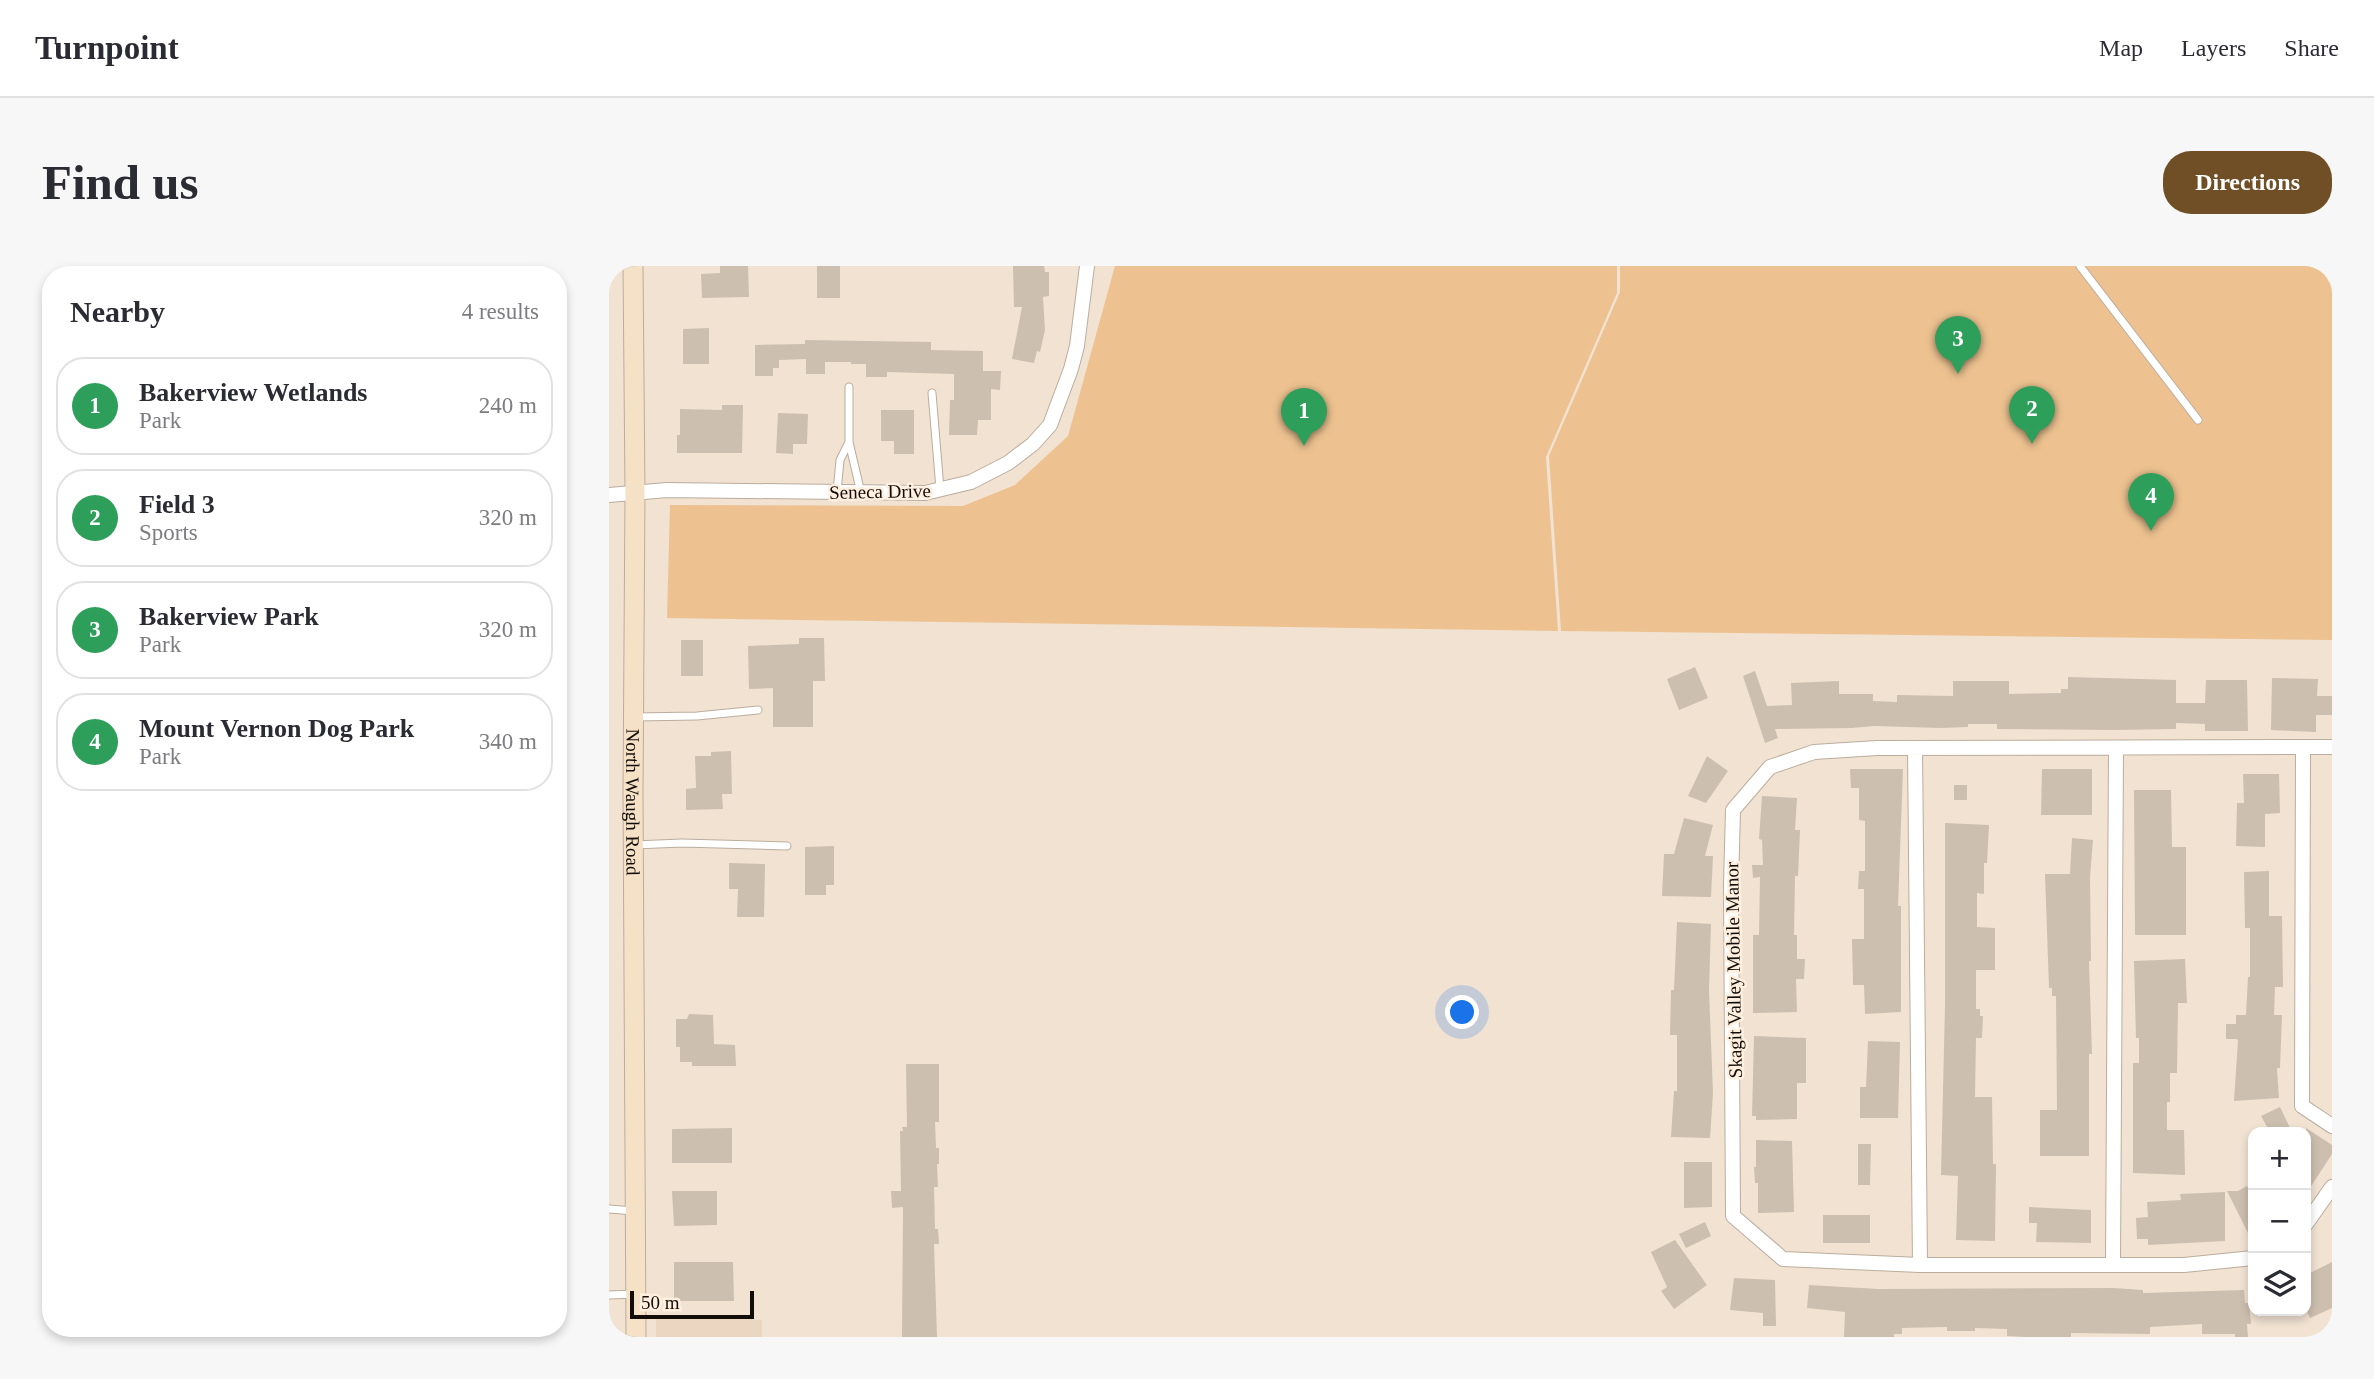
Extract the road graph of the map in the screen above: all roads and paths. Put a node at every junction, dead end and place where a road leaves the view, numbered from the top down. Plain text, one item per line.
1 (633, 266) edge
2 (1087, 266) edge
3 (2080, 266) edge
4 (849, 387) dead end
5 (932, 393) dead end
6 (2198, 419) dead end
7 (849, 442) junction
8 (941, 489) junction
9 (635, 492) junction
10 (837, 492) junction
11 (861, 493) junction
12 (609, 495) edge
13 (758, 710) dead end
14 (634, 717) junction
15 (2303, 747) junction
16 (2332, 747) edge
17 (1915, 748) junction
18 (2116, 748) junction
19 (633, 845) junction
20 (787, 846) dead end
21 (2332, 1126) edge
22 (2332, 1187) edge
23 (609, 1209) edge
24 (635, 1211) junction
25 (2311, 1217) edge
26 (2248, 1259) edge
27 (1920, 1265) junction
28 (2113, 1265) junction
29 (635, 1294) junction
30 (609, 1295) edge
31 (636, 1337) edge

1 - 9 street, North Waugh Road
2 - 8 street, Seneca Drive
3 - 6 lane
4 - 7 lane
5 - 8 lane
7 - 10 lane
7 - 11 lane
8 - 11 street, Seneca Drive
9 - 10 street, Seneca Drive
9 - 12 street, Seneca Drive
9 - 14 street, North Waugh Road
10 - 11 street, Seneca Drive
13 - 14 lane
14 - 19 street, North Waugh Road
15 - 16 street, Skagit Valley Mobile Manor
15 - 18 street, Skagit Valley Mobile Manor
15 - 21 street
17 - 18 street, Skagit Valley Mobile Manor
17 - 27 street
17 - 27 street, Skagit Valley Mobile Manor
18 - 28 street
19 - 20 lane
19 - 24 street, North Waugh Road
22 - 25 street
23 - 24 lane
24 - 29 street, North Waugh Road
26 - 28 street, Skagit Valley Mobile Manor
27 - 28 street, Skagit Valley Mobile Manor
29 - 30 lane
29 - 31 street, North Waugh Road

